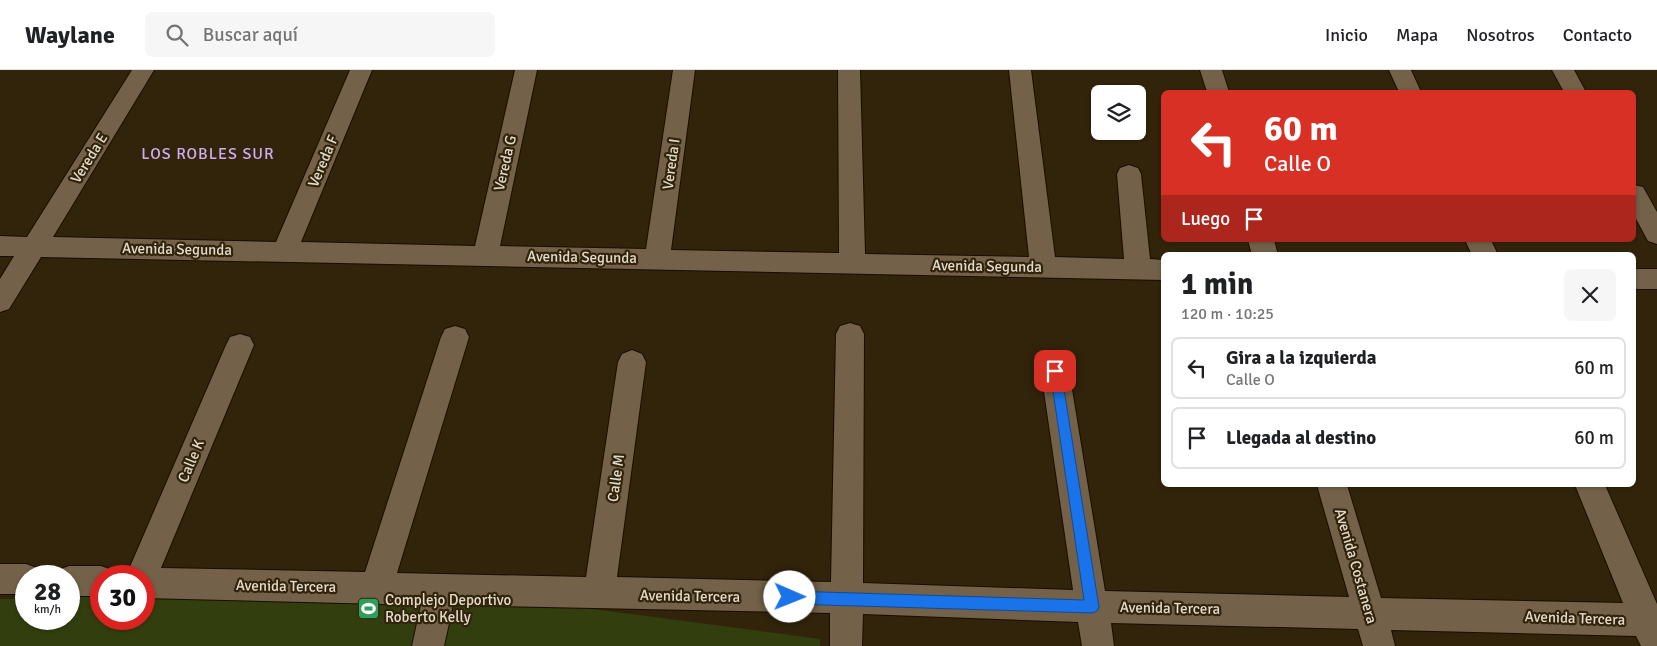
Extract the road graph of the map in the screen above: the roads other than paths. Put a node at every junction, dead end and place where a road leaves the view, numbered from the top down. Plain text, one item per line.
1 (143, 70) edge
2 (361, 70) edge
3 (526, 70) edge
4 (684, 70) edge
5 (849, 70) edge
6 (1020, 70) edge
7 (1211, 70) edge
8 (1400, 70) edge
9 (1562, 70) edge
10 (1217, 90) edge
11 (1409, 90) edge
12 (1575, 90) edge
13 (1129, 174) dead end
14 (1636, 197) edge
15 (1657, 234) edge
16 (0, 246) edge
17 (35, 246) junction
18 (284, 252) junction
19 (485, 256) junction
20 (657, 259) junction
21 (852, 263) junction
22 (1043, 267) junction
23 (1138, 269) junction
24 (1161, 270) edge
25 (1636, 279) edge
26 (1657, 279) edge
27 (0, 301) edge
28 (850, 334) dead end
29 (455, 337) dead end
30 (240, 345) dead end
31 (632, 362) dead end
32 (1055, 371) dead end
33 (1333, 487) edge
34 (1591, 487) edge
35 (147, 565) edge
36 (0, 579) edge
37 (15, 579) edge
38 (155, 583) edge
39 (376, 588) junction
40 (441, 589) junction
41 (600, 594) junction
42 (847, 598) junction
43 (1092, 607) junction
44 (1369, 612) junction
45 (1653, 629) edge
46 (428, 646) edge
47 (846, 646) edge
48 (1098, 646) edge
49 (1379, 646) edge

1 - 17 street, Vereda E
2 - 18 street, Vereda F
3 - 19 street, Vereda G
4 - 20 street, Vereda I
5 - 21 street
6 - 22 street
7 - 10 street
8 - 11 street
9 - 12 street
13 - 23 street
14 - 15 street
16 - 17 street, Avenida Segunda
17 - 18 street, Avenida Segunda
17 - 27 street, Vereda E
18 - 19 street, Avenida Segunda
19 - 20 street, Avenida Segunda
20 - 21 street, Avenida Segunda
21 - 22 street, Avenida Segunda
22 - 23 street, Avenida Segunda
23 - 24 street, Avenida Segunda
25 - 26 street
28 - 42 street
29 - 39 street
30 - 35 street, Calle K
31 - 41 street, Calle M
32 - 43 street
33 - 44 street, Avenida Costanera
34 - 45 street
36 - 37 street
38 - 39 street, Avenida Tercera
39 - 40 street, Avenida Tercera
40 - 41 street, Avenida Tercera
40 - 46 street
41 - 42 street, Avenida Tercera
42 - 43 street, Avenida Tercera
42 - 47 street
43 - 44 street, Avenida Tercera
43 - 48 street
44 - 45 street, Avenida Tercera
44 - 49 street, Avenida Costanera

